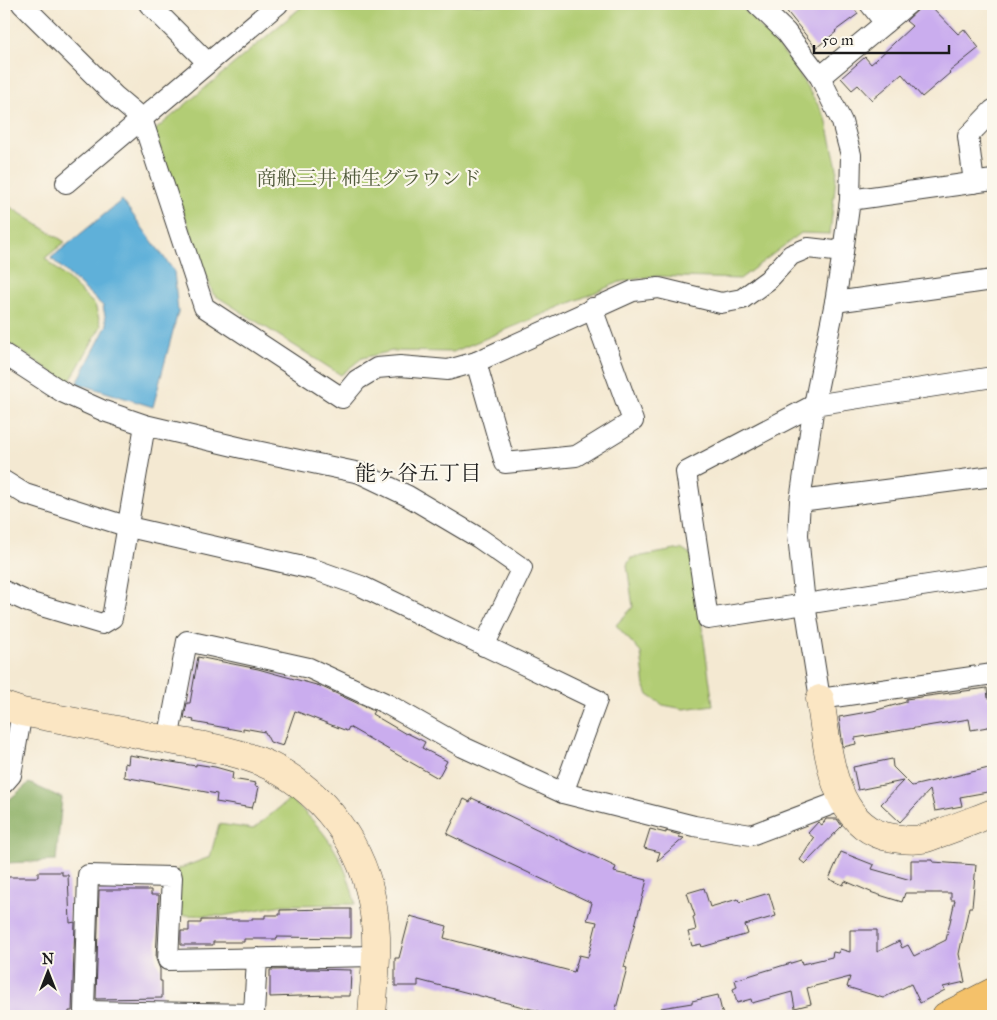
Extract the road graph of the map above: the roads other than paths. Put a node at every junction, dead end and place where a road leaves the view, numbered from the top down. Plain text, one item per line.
1 (22, 4) edge
2 (149, 4) edge
3 (278, 4) edge
4 (757, 4) edge
5 (870, 4) edge
6 (908, 4) edge
7 (886, 23) junction
8 (208, 63) junction
9 (820, 77) junction
10 (993, 110) edge
11 (142, 120) junction
12 (984, 181) edge
13 (66, 183) dead end
14 (850, 200) junction
15 (843, 252) junction
16 (993, 280) edge
17 (835, 302) junction
18 (592, 308) junction
19 (4, 354) edge
20 (476, 362) junction
21 (993, 377) edge
22 (814, 405) junction
23 (144, 425) junction
24 (993, 476) edge
25 (4, 481) edge
26 (800, 501) junction
27 (129, 526) junction
28 (993, 574) edge
29 (4, 592) edge
30 (805, 604) junction
31 (484, 646) junction
32 (993, 674) edge
33 (820, 699) junction
34 (13, 709) edge
35 (168, 740) junction
36 (4, 783) edge
37 (563, 792) junction
38 (843, 800) junction
39 (993, 813) edge
40 (375, 956) junction
41 (257, 958) junction
42 (993, 992) edge
43 (372, 1016) edge
44 (946, 1016) edge

1 - 11 street
2 - 8 street
3 - 8 street
4 - 9 street
5 - 7 street
6 - 7 street
7 - 9 street
8 - 11 street
9 - 14 street
10 - 12 street
11 - 13 street
11 - 20 street
12 - 14 street
14 - 15 street
15 - 17 street
15 - 18 street
16 - 17 street
17 - 22 street
18 - 20 street
18 - 20 street
19 - 23 street
21 - 22 street
22 - 26 street
22 - 30 street
23 - 27 street
23 - 31 street
24 - 26 street
25 - 27 street
26 - 30 street
27 - 29 street
27 - 31 street
28 - 30 street
30 - 33 street
31 - 37 street
32 - 33 street
33 - 38 street
34 - 35 street
34 - 36 street
35 - 37 street
35 - 40 street
37 - 38 street
38 - 39 street
40 - 41 street
40 - 43 street
41 - 41 street
42 - 44 main road

